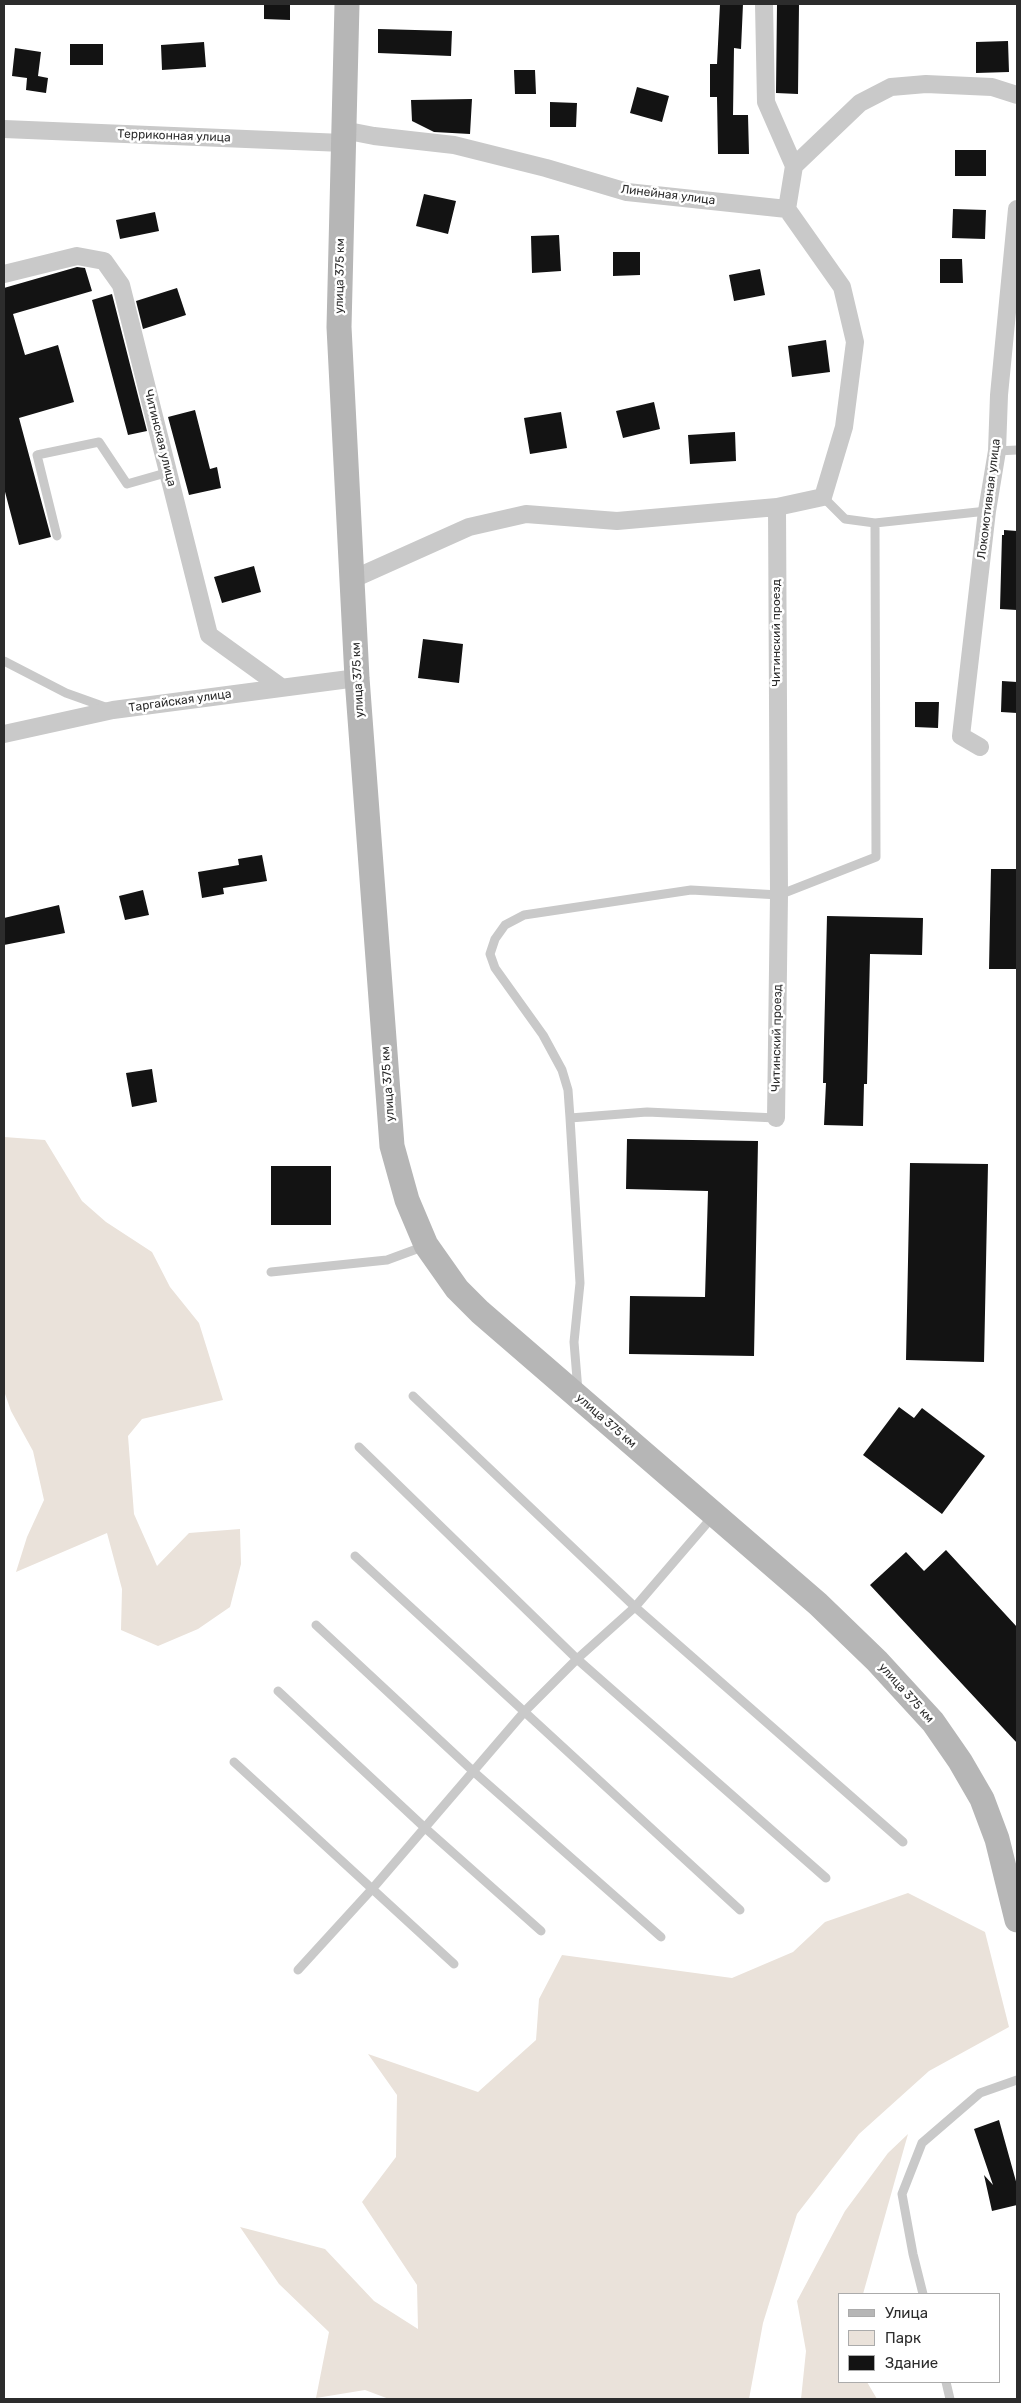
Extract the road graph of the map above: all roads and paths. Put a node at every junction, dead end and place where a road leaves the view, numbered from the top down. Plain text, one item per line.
1 (347, 4) edge
2 (764, 4) edge
3 (1017, 95) edge
4 (4, 129) edge
5 (343, 137) junction
6 (794, 166) junction
7 (787, 209) junction
8 (1017, 209) edge
9 (4, 274) edge
10 (1017, 450) edge
11 (997, 452) junction
12 (169, 472) junction
13 (823, 497) junction
14 (777, 508) junction
15 (987, 511) junction
16 (874, 523) junction
17 (57, 536) dead end
18 (353, 578) junction
19 (4, 661) edge
20 (358, 678) junction
21 (281, 687) junction
22 (113, 710) junction
23 (4, 734) edge
24 (980, 747) dead end
25 (779, 895) junction
26 (570, 1118) junction
27 (776, 1118) joint
28 (426, 1245) junction
29 (271, 1272) dead end
30 (413, 1396) dead end
31 (579, 1397) junction
32 (359, 1447) dead end
33 (714, 1515) junction
34 (355, 1556) dead end
35 (635, 1607) junction
36 (316, 1625) dead end
37 (577, 1659) junction
38 (278, 1691) dead end
39 (525, 1711) junction
40 (234, 1762) dead end
41 (474, 1772) junction
42 (424, 1827) junction
43 (903, 1842) dead end
44 (826, 1878) dead end
45 (373, 1888) junction
46 (740, 1910) dead end
47 (1017, 1920) edge
48 (541, 1931) dead end
49 (661, 1937) dead end
50 (454, 1964) dead end
51 (298, 1970) dead end
52 (1017, 2080) edge
53 (923, 2293) edge
54 (946, 2383) edge
55 (950, 2399) edge

1 - 5 main road, улица 375 км
2 - 6 street
3 - 6 street
4 - 5 street, Терриконная улица
5 - 7 street, Линейная улица
5 - 18 main road, улица 375 км
6 - 7 street
7 - 13 street
8 - 11 street, Локомотивная улица
9 - 12 street, Читинская улица
10 - 11 lane
11 - 15 street, Локомотивная улица
12 - 17 lane
12 - 21 street, Читинская улица
13 - 14 street
13 - 16 lane
14 - 18 street
14 - 25 street, Читинский проезд
15 - 16 lane
15 - 24 street, Локомотивная улица
16 - 25 lane
18 - 20 main road, улица 375 км
19 - 22 lane
20 - 21 street, Таргайская улица
20 - 28 main road, улица 375 км
21 - 22 street, Таргайская улица
22 - 23 street, Таргайская улица
25 - 26 lane
25 - 27 street, Читинский проезд
26 - 27 lane
26 - 31 lane
28 - 29 lane
28 - 31 main road, улица 375 км
30 - 35 lane
31 - 33 main road, улица 375 км
32 - 37 lane
33 - 35 lane
33 - 47 main road, улица 375 км
34 - 39 lane
35 - 37 lane
35 - 43 lane
36 - 41 lane
37 - 39 lane
37 - 44 lane
38 - 42 lane
39 - 41 lane
39 - 46 lane
40 - 45 lane
41 - 42 lane
41 - 49 lane
42 - 45 lane
42 - 48 lane
45 - 50 lane
45 - 51 lane
52 - 53 lane
54 - 55 lane

